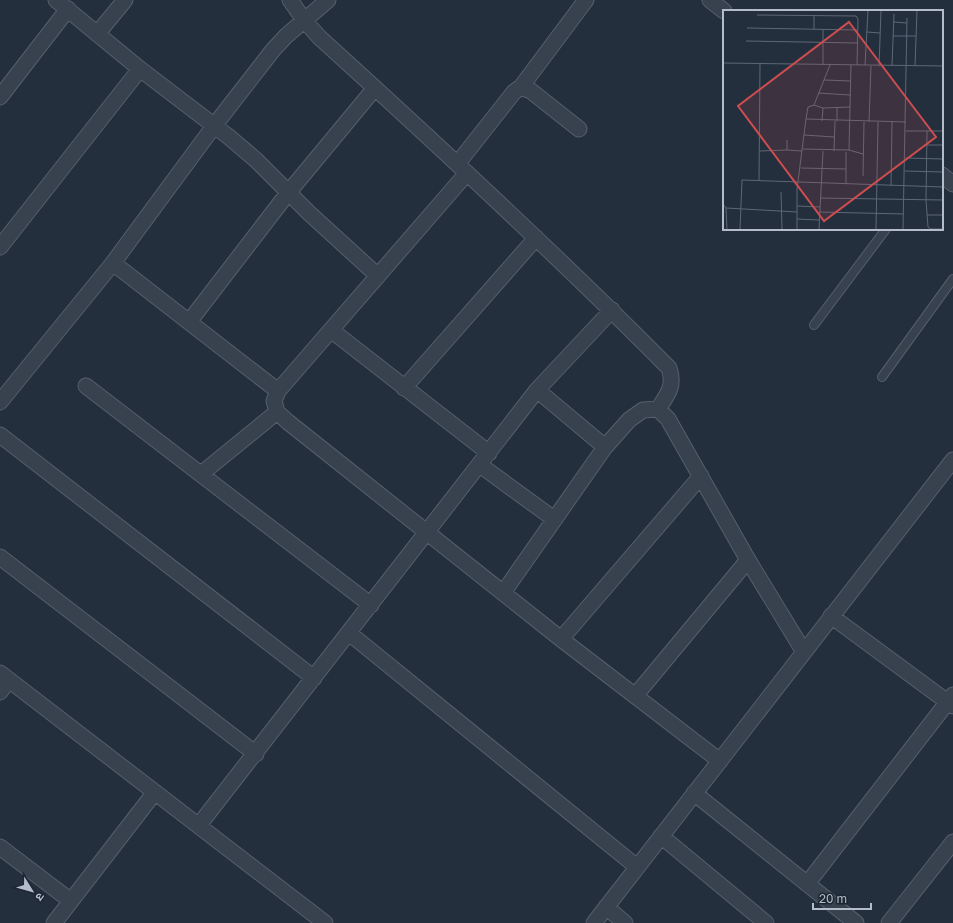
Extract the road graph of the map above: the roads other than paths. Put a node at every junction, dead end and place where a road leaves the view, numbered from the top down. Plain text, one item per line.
1 (125, 0) edge
2 (290, 0) edge
3 (328, 0) edge
4 (586, 0) edge
5 (710, 0) edge
6 (62, 4) edge
7 (723, 10) edge
8 (304, 20) junction
9 (97, 34) junction
10 (140, 69) junction
11 (521, 87) junction
12 (375, 88) junction
13 (0, 96) edge
14 (214, 126) junction
15 (580, 129) dead end
16 (463, 168) junction
17 (943, 176) edge
18 (953, 184) edge
19 (288, 193) junction
20 (885, 230) edge
21 (536, 238) junction
22 (0, 247) edge
23 (113, 263) junction
24 (378, 276) junction
25 (953, 279) edge
26 (612, 310) junction
27 (189, 322) junction
28 (814, 325) dead end
29 (331, 330) junction
30 (882, 376) dead end
31 (86, 386) dead end
32 (404, 388) junction
33 (537, 390) junction
34 (278, 391) junction
35 (0, 402) edge
36 (658, 409) junction
37 (277, 412) junction
38 (0, 435) edge
39 (605, 446) junction
40 (489, 453) junction
41 (953, 460) edge
42 (480, 465) junction
43 (201, 474) junction
44 (701, 476) junction
45 (554, 519) junction
46 (427, 532) junction
47 (0, 557) edge
48 (748, 560) junction
49 (503, 593) junction
50 (371, 605) junction
51 (831, 616) junction
52 (349, 633) junction
53 (561, 639) junction
54 (804, 652) junction
55 (314, 678) junction
56 (3, 682) edge
57 (635, 696) junction
58 (951, 701) edge
59 (256, 754) junction
60 (720, 760) junction
61 (155, 792) junction
62 (694, 794) junction
63 (199, 825) junction
64 (661, 836) junction
65 (953, 842) edge
66 (0, 847) edge
67 (637, 867) junction
68 (807, 884) junction
69 (71, 901) junction
70 (606, 907) junction
71 (54, 923) edge
72 (325, 923) edge
73 (594, 923) edge
74 (625, 923) edge
75 (766, 923) edge
76 (856, 923) edge
77 (889, 923) edge

1 - 9 street
2 - 8 street
3 - 8 street
4 - 11 street
5 - 7 street
6 - 9 street
6 - 13 street
8 - 12 street
8 - 14 street
9 - 10 street
10 - 14 street
10 - 22 street
11 - 15 street
11 - 16 street
12 - 16 street
12 - 19 street
14 - 19 street
14 - 23 street
16 - 21 street
16 - 24 street
17 - 18 street
19 - 24 street
19 - 27 street
20 - 28 lane
21 - 26 street
21 - 32 street
23 - 27 street
23 - 35 street
24 - 29 street
25 - 30 lane
26 - 33 street
26 - 36 street
27 - 34 street
29 - 32 street
29 - 34 street
31 - 43 street
32 - 40 street
33 - 39 street
33 - 40 street
34 - 37 street
36 - 39 street
36 - 44 street
37 - 43 street
37 - 46 street
38 - 55 street
39 - 45 street
40 - 42 street
41 - 51 street
42 - 45 street
42 - 46 street
43 - 50 street
44 - 48 street
44 - 53 street
45 - 49 street
46 - 49 street
46 - 50 street
47 - 59 street
48 - 54 street
48 - 57 street
49 - 53 street
50 - 52 street
51 - 54 street
51 - 58 street
52 - 55 street
52 - 67 street
53 - 57 street
54 - 60 street
55 - 59 street
56 - 61 street
57 - 60 street
58 - 68 street
59 - 63 street
60 - 62 street
61 - 63 street
61 - 69 street
62 - 64 street
62 - 68 street
63 - 72 street
64 - 67 street
64 - 75 street
65 - 77 street
66 - 69 street
67 - 70 street
68 - 76 street
69 - 71 street
70 - 73 street
70 - 74 street

